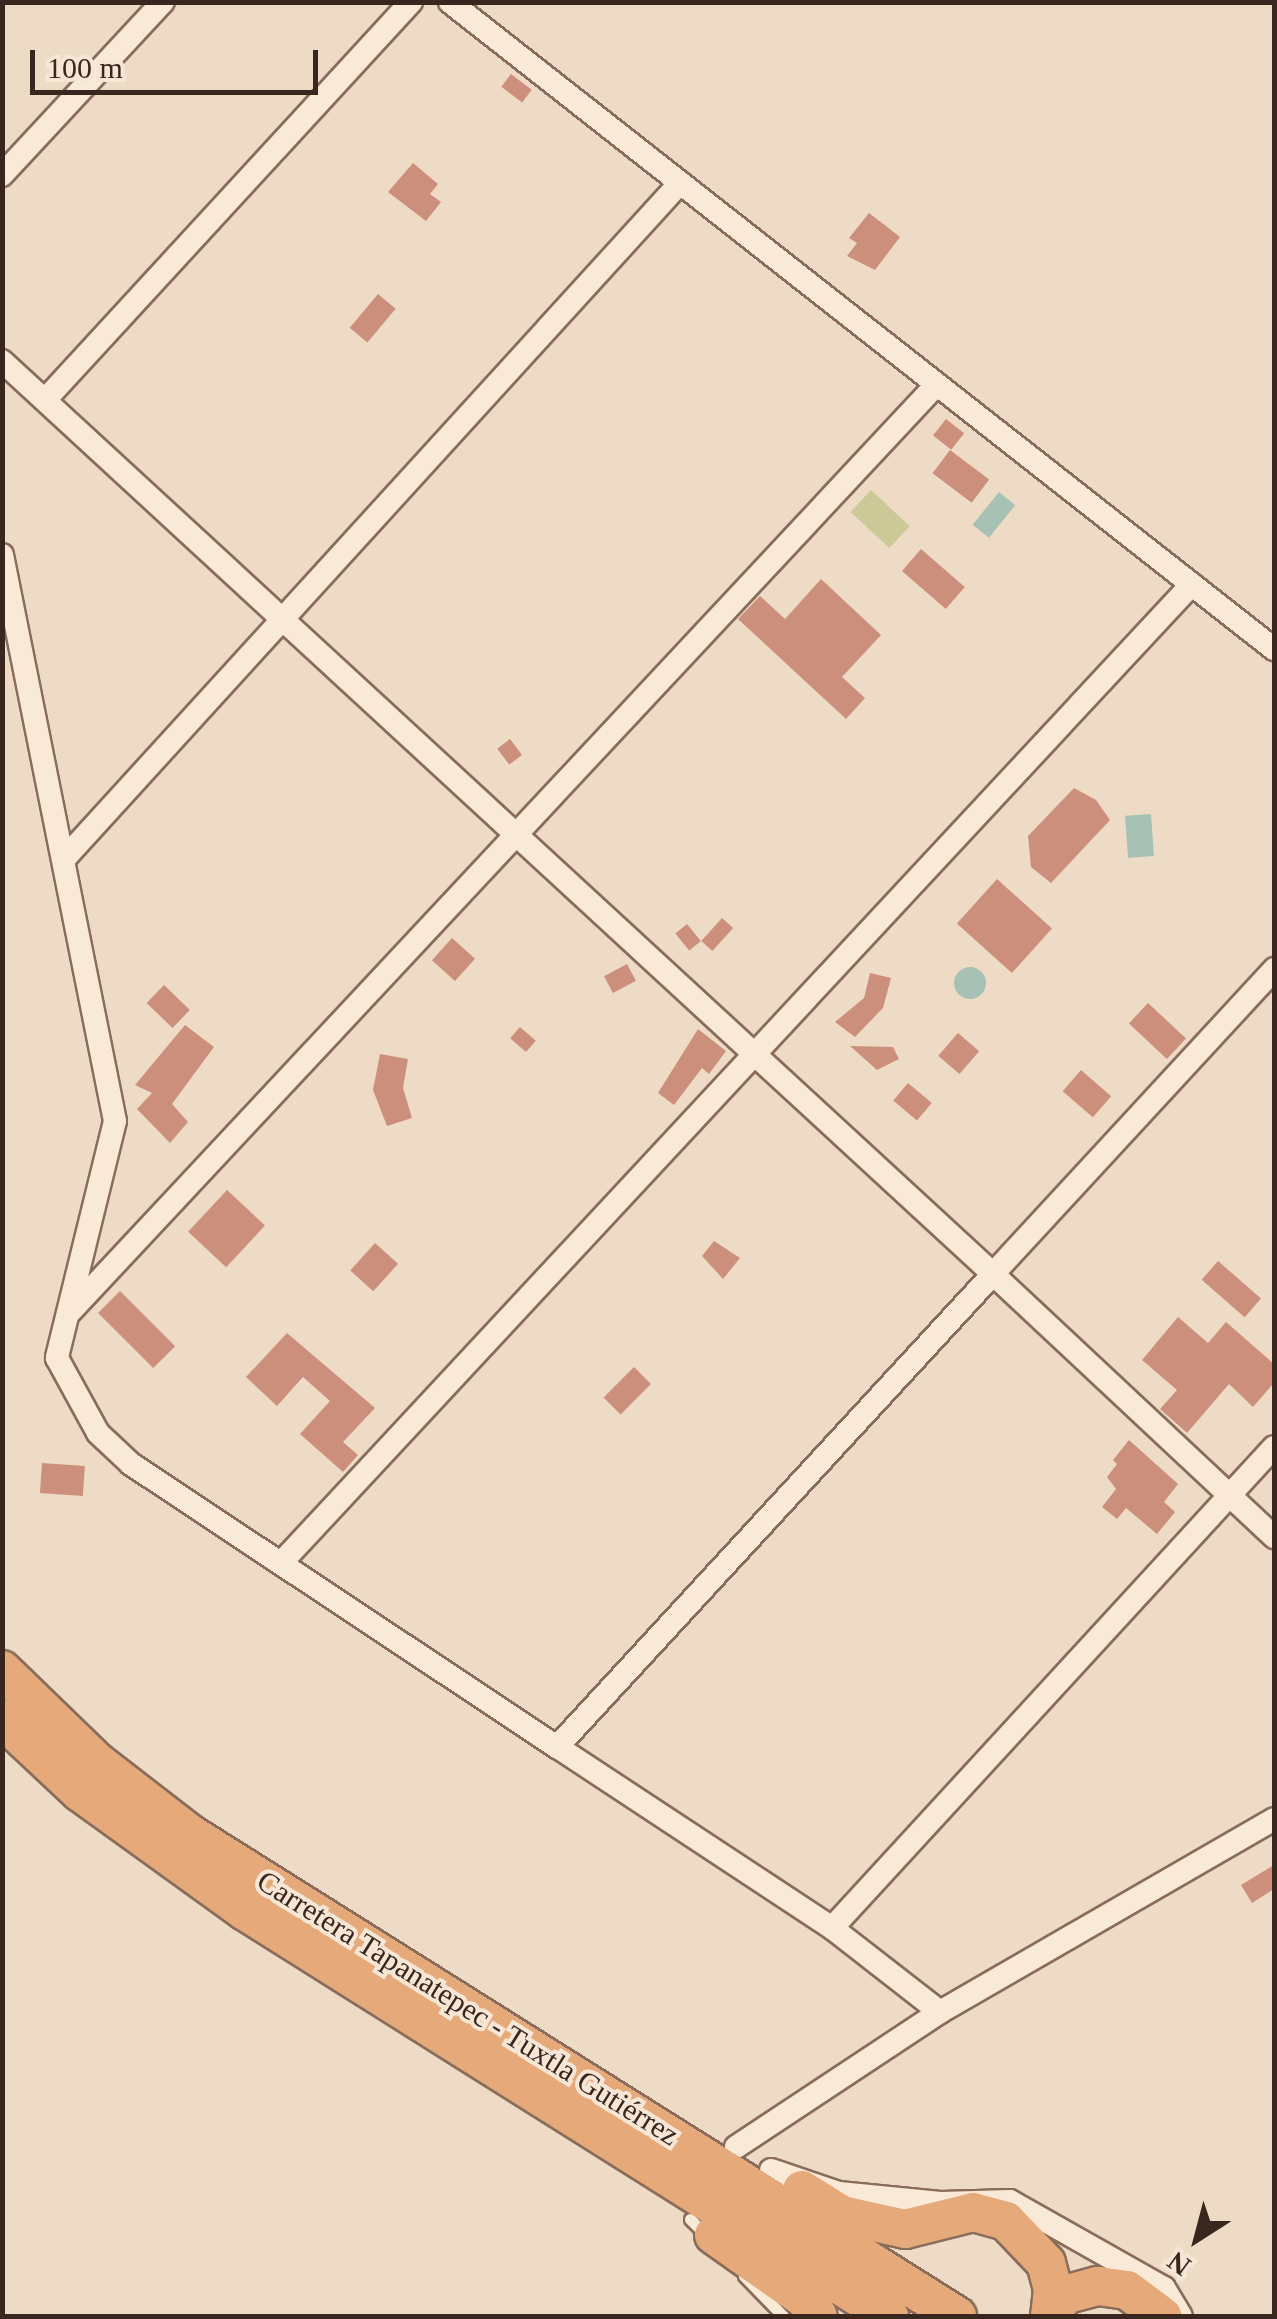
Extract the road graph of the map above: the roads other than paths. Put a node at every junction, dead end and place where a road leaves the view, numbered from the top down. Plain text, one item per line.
1 (163, 2) edge
2 (411, 2) edge
3 (450, 2) edge
4 (2, 175) edge
5 (680, 183) junction
6 (2, 360) edge
7 (937, 384) junction
8 (45, 400) junction
9 (2, 554) edge
10 (1192, 584) junction
11 (281, 618) junction
12 (1274, 649) edge
13 (516, 834) junction
14 (64, 860) junction
15 (1274, 969) edge
16 (753, 1052) junction
17 (993, 1274) junction
18 (68, 1314) junction
19 (1274, 1447) edge
20 (1230, 1495) junction
21 (1274, 1537) edge
22 (281, 1564) junction
23 (2, 1670) edge
24 (2, 1719) edge
25 (557, 1747) junction
26 (1274, 1819) edge
27 (832, 1928) junction
28 (940, 2012) junction
29 (435, 2031) junction
30 (553, 2062) junction
31 (736, 2147) junction
32 (771, 2170) junction
33 (690, 2218) junction
34 (783, 2316) edge
35 (818, 2316) edge
36 (889, 2316) edge
37 (957, 2316) edge
38 (1050, 2316) edge
39 (1162, 2316) edge
40 (1181, 2316) edge

1 - 4 street
2 - 8 street
3 - 5 street
5 - 7 street
5 - 11 street
6 - 8 street
7 - 10 street
7 - 13 street
8 - 11 street
9 - 14 street
10 - 12 street
10 - 16 street
11 - 13 street
11 - 14 street
13 - 16 street
13 - 18 street
14 - 18 street
15 - 17 street
16 - 17 street
16 - 22 street
17 - 20 street
17 - 25 street
18 - 22 street
19 - 20 street
20 - 21 street
20 - 27 street
22 - 25 street
23 - 30 highway, Carretera Tapanatepec - Tuxtla Gutiérrez
24 - 29 highway, Carretera Tapanatepec - Tuxtla Gutiérrez
25 - 27 street
26 - 28 street
27 - 28 street
28 - 31 street
29 - 33 highway
29 - 36 highway, Carretera Tapanatepec - Tuxtla Gutiérrez
30 - 31 highway
30 - 37 highway, Carretera Tapanatepec - Tuxtla Gutiérrez
31 - 32 highway
32 - 38 highway
32 - 40 street
33 - 34 lane
33 - 35 highway
38 - 39 highway

